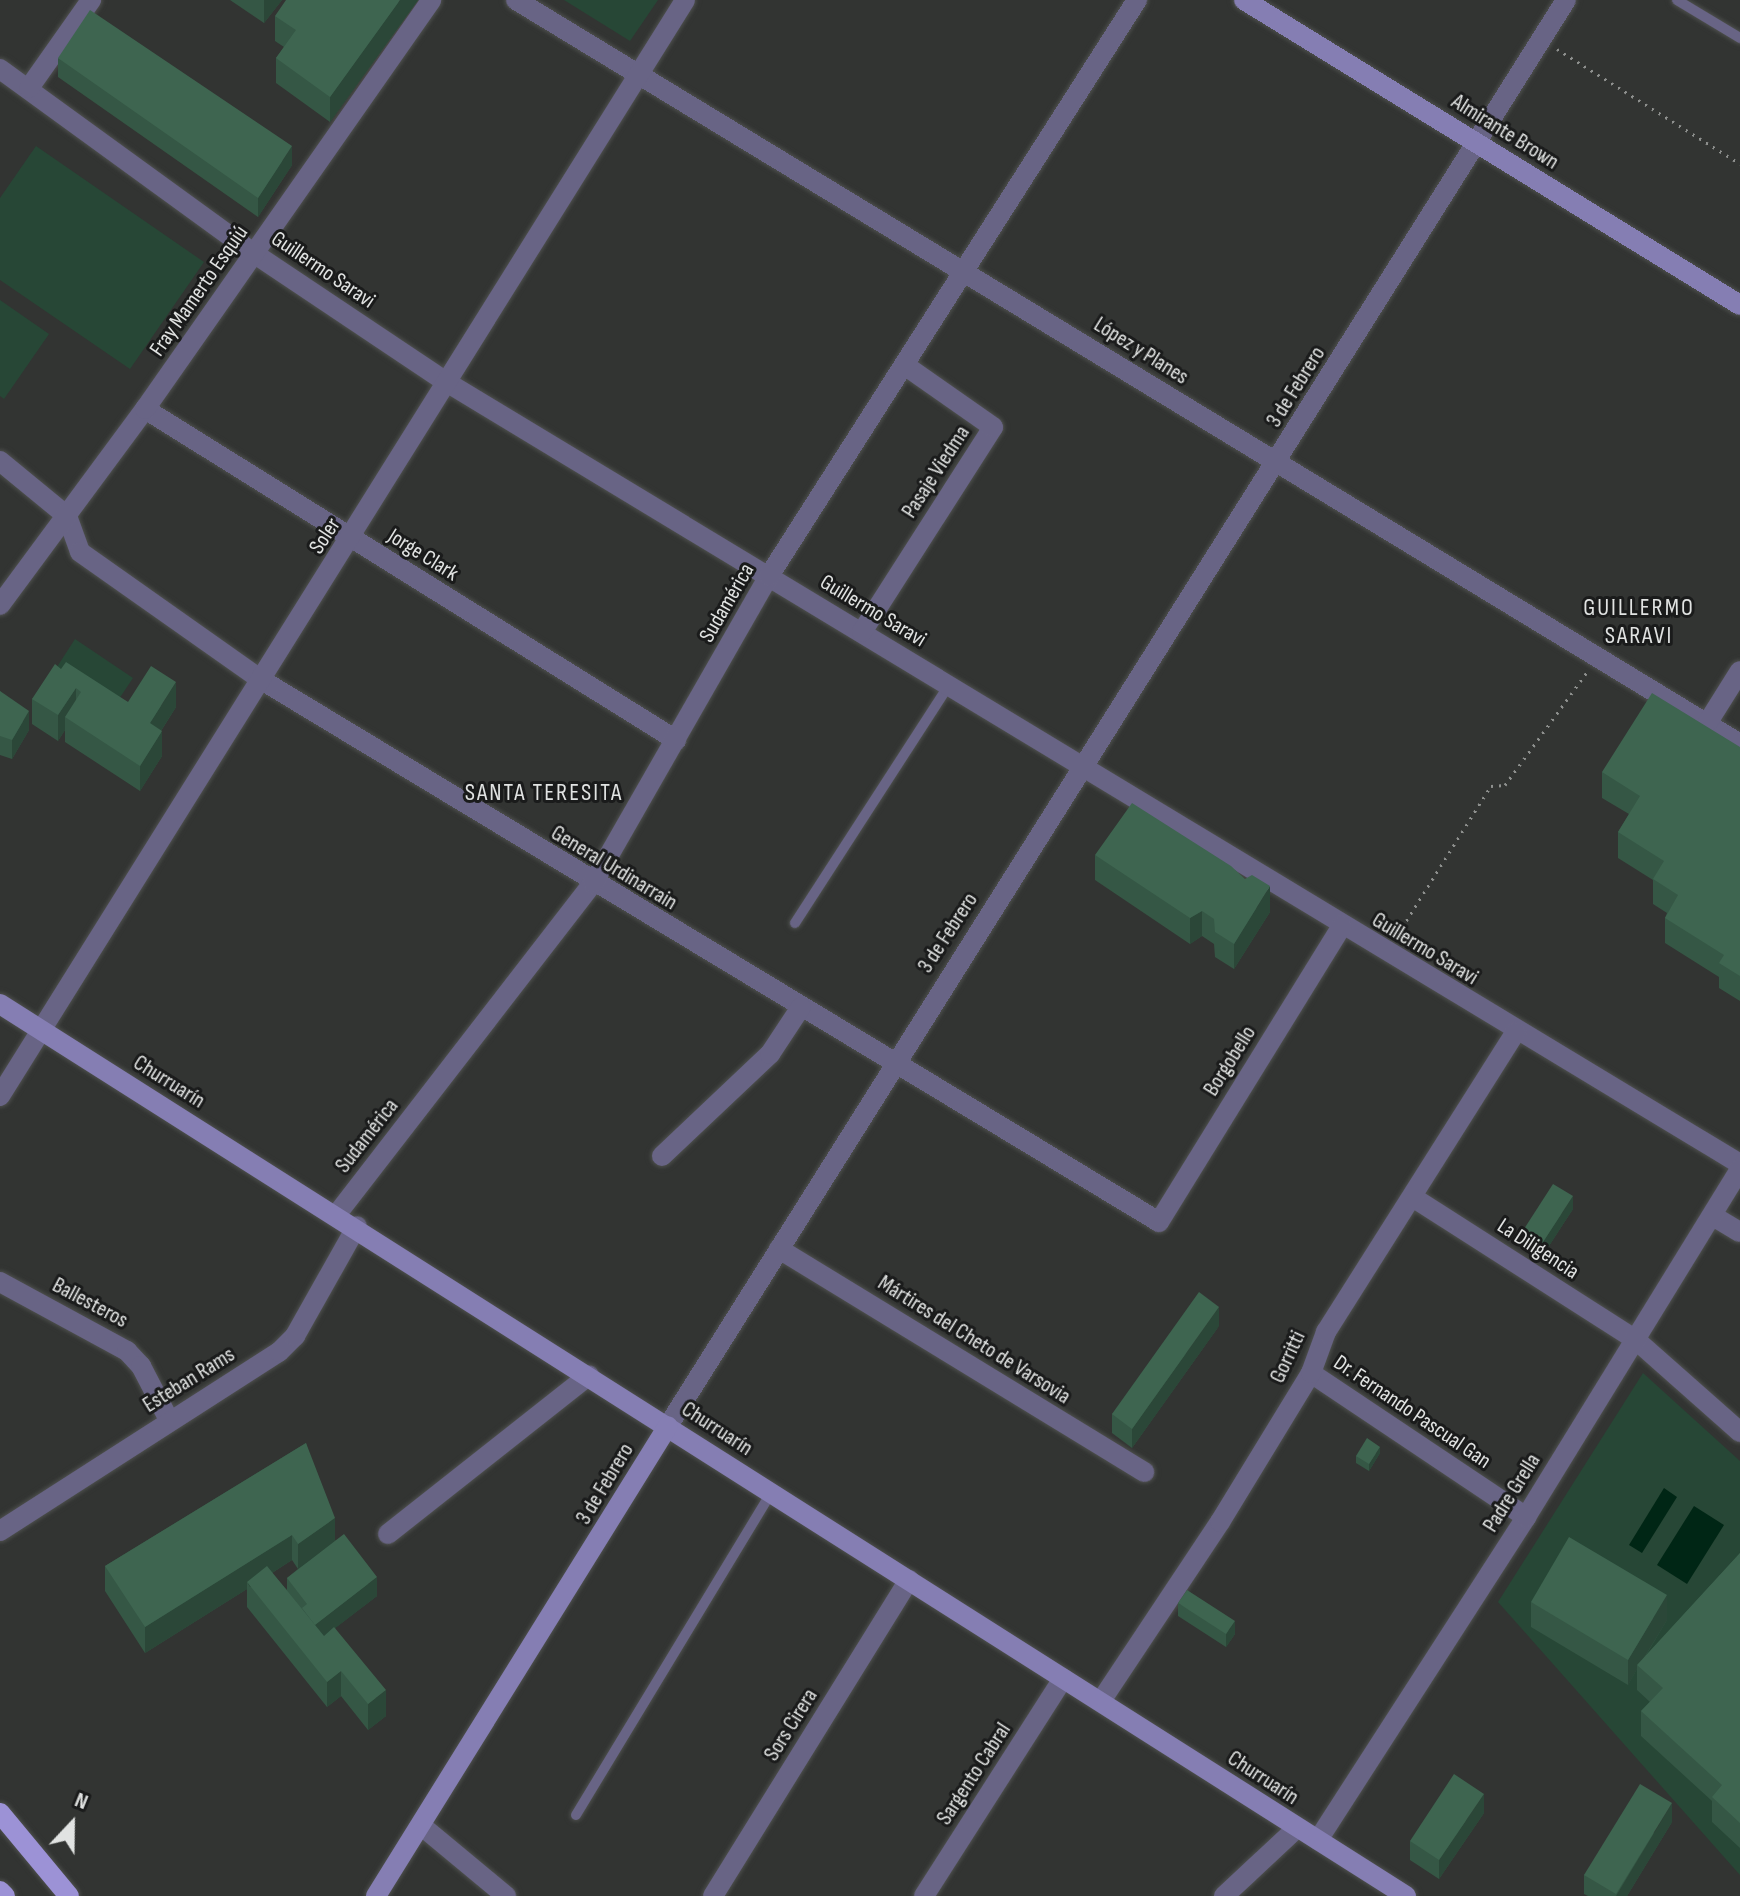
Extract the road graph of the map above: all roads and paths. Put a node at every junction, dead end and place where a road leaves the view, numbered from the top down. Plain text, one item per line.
1 (91, 0) edge
2 (431, 0) edge
3 (516, 0) edge
4 (685, 0) edge
5 (1137, 0) edge
6 (1244, 0) edge
7 (1566, 0) edge
8 (1677, 0) edge
9 (1740, 38) edge
10 (1541, 39) junction
11 (0, 69) edge
12 (636, 72) junction
13 (29, 88) junction
14 (1477, 143) junction
15 (1740, 164) edge
16 (255, 254) junction
17 (967, 270) junction
18 (1740, 305) edge
19 (906, 366) junction
20 (448, 383) junction
21 (145, 409) junction
22 (0, 461) edge
23 (1275, 464) junction
24 (67, 516) junction
25 (352, 539) junction
26 (769, 576) junction
27 (0, 605) edge
28 (862, 632) junction
29 (1597, 659) junction
30 (1740, 671) edge
31 (260, 679) junction
32 (949, 685) junction
33 (1708, 722) junction
34 (676, 740) junction
35 (1740, 744) edge
36 (1084, 767) junction
37 (593, 883) junction
38 (795, 923) dead end
39 (1342, 926) junction
40 (1386, 954) junction
41 (0, 1004) edge
42 (801, 1007) junction
43 (39, 1029) junction
44 (1516, 1032) junction
45 (894, 1062) junction
46 (0, 1096) edge
47 (662, 1156) dead end
48 (1740, 1166) edge
49 (1414, 1198) junction
50 (337, 1214) junction
51 (1713, 1216) junction
52 (1159, 1222) joint
53 (357, 1226) junction
54 (1740, 1232) edge
55 (779, 1249) junction
56 (0, 1282) edge
57 (1636, 1340) junction
58 (1311, 1373) junction
59 (589, 1375) junction
60 (169, 1420) junction
61 (668, 1426) junction
62 (1740, 1432) edge
63 (1144, 1472) dead end
64 (772, 1492) junction
65 (1526, 1517) junction
66 (0, 1531) edge
67 (388, 1534) dead end
68 (909, 1580) junction
69 (1063, 1679) junction
70 (1101, 1701) junction
71 (0, 1813) edge
72 (576, 1815) dead end
73 (423, 1827) junction
74 (1297, 1828) junction
75 (1318, 1840) junction
76 (0, 1891) edge
77 (5, 1896) edge
78 (69, 1896) edge
79 (376, 1896) edge
80 (506, 1896) edge
81 (713, 1896) edge
82 (924, 1896) edge
83 (1224, 1896) edge
84 (1406, 1896) edge

1 - 13 street
2 - 16 street, Fray Mamerto Esquiú
3 - 12 street, López y Planes
4 - 12 street, Soler
5 - 17 street, Sudamérica
6 - 14 main road, Almirante Brown
7 - 10 street, 3 de Febrero
8 - 9 lane
10 - 14 street, 3 de Febrero
10 - 15 path
11 - 13 street, Guillermo Saravi
12 - 17 street, López y Planes
12 - 20 street, Soler
13 - 16 street, Guillermo Saravi
14 - 18 main road, Almirante Brown
14 - 23 street, 3 de Febrero
16 - 20 street, Guillermo Saravi
16 - 21 street, Fray Mamerto Esquiú
17 - 19 street, Sudamérica
17 - 23 street, López y Planes
19 - 26 street, Sudamérica
19 - 28 street, Pasaje Viedma
20 - 25 street, Soler
20 - 26 street, Guillermo Saravi
21 - 24 street, Fray Mamerto Esquiú
21 - 25 street, Jorge Clark
22 - 24 street, General Urdinarrain
23 - 29 street, López y Planes
23 - 36 street, 3 de Febrero
24 - 27 street, Fray Mamerto Esquiú
24 - 31 street, General Urdinarrain
25 - 31 street, Soler
25 - 34 street, Jorge Clark
26 - 28 street, Guillermo Saravi
26 - 34 street, Sudamérica
28 - 32 street, Guillermo Saravi
29 - 33 street, López y Planes
29 - 40 path
30 - 33 street
31 - 37 street, General Urdinarrain
31 - 43 street, Soler
32 - 36 street, Guillermo Saravi
32 - 38 lane
33 - 35 street, López y Planes
34 - 37 street, Sudamérica
36 - 39 street, Guillermo Saravi
36 - 45 street, 3 de Febrero
37 - 42 street, General Urdinarrain
37 - 50 street, Sudamérica
39 - 40 street, Guillermo Saravi
39 - 52 street, Borgobello
40 - 44 street, Guillermo Saravi
41 - 43 main road, Churruarín
42 - 45 street, General Urdinarrain
42 - 47 street
43 - 46 street, Soler
43 - 50 main road, Churruarín
44 - 48 street, Guillermo Saravi
44 - 49 street, Gorritti
45 - 52 street, General Urdinarrain
45 - 55 street, 3 de Febrero
48 - 51 street, Padre Grella
49 - 57 street, La Diligencia
49 - 58 street, Gorritti
50 - 53 main road, Churruarín
51 - 54 street
51 - 57 street, Padre Grella
53 - 59 main road, Churruarín
53 - 60 street, Esteban Rams
55 - 61 street, 3 de Febrero
55 - 63 street, Mártires del Cheto de Varsovia
56 - 60 street, Ballesteros
57 - 62 street, La Diligencia
57 - 65 street, Padre Grella
58 - 65 street, Dr. Fernando Pascual Gan
58 - 70 street, Gorritti
59 - 61 main road, Churruarín
59 - 67 street
60 - 66 street, Esteban Rams
61 - 64 main road, Churruarín
61 - 73 main road, 3 de Febrero
64 - 68 main road, Churruarín
64 - 72 lane
65 - 75 street, Padre Grella
68 - 69 main road, Churruarín
68 - 81 street, Sors Cirera
69 - 70 main road, Churruarín
69 - 82 street, Sargento Cabral
70 - 74 main road, Churruarín
71 - 78 main road
73 - 79 main road, 3 de Febrero
73 - 80 street
74 - 75 main road, Churruarín
74 - 83 street
75 - 84 main road, Churruarín
76 - 77 main road

